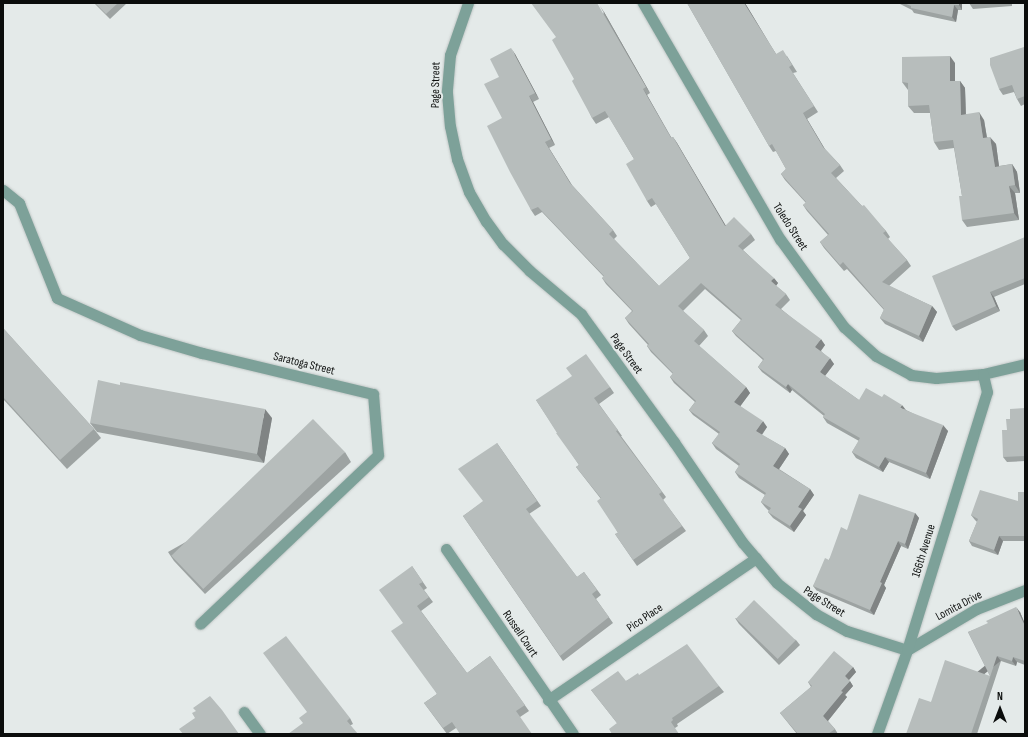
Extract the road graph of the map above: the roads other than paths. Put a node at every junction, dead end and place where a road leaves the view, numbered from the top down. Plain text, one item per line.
1 (468, 3) edge
2 (643, 3) edge
3 (3, 190) edge
4 (1025, 364) edge
5 (983, 374) junction
6 (446, 549) dead end
7 (756, 558) junction
8 (1025, 590) edge
9 (200, 624) dead end
10 (907, 650) junction
11 (548, 700) junction
12 (244, 712) dead end
13 (260, 734) edge
14 (573, 734) edge
15 (877, 734) edge

1 - 7 street, Page Street
2 - 5 street, Toledo Street
3 - 9 street, Saratoga Street
4 - 5 street, Toledo Street
5 - 10 street, 166th Avenue
6 - 11 street, Russell Court
7 - 10 street, Page Street
7 - 11 street, Pico Place
8 - 10 street, Lomita Drive
10 - 15 street, 166th Avenue
11 - 14 street, Russell Court
12 - 13 street

